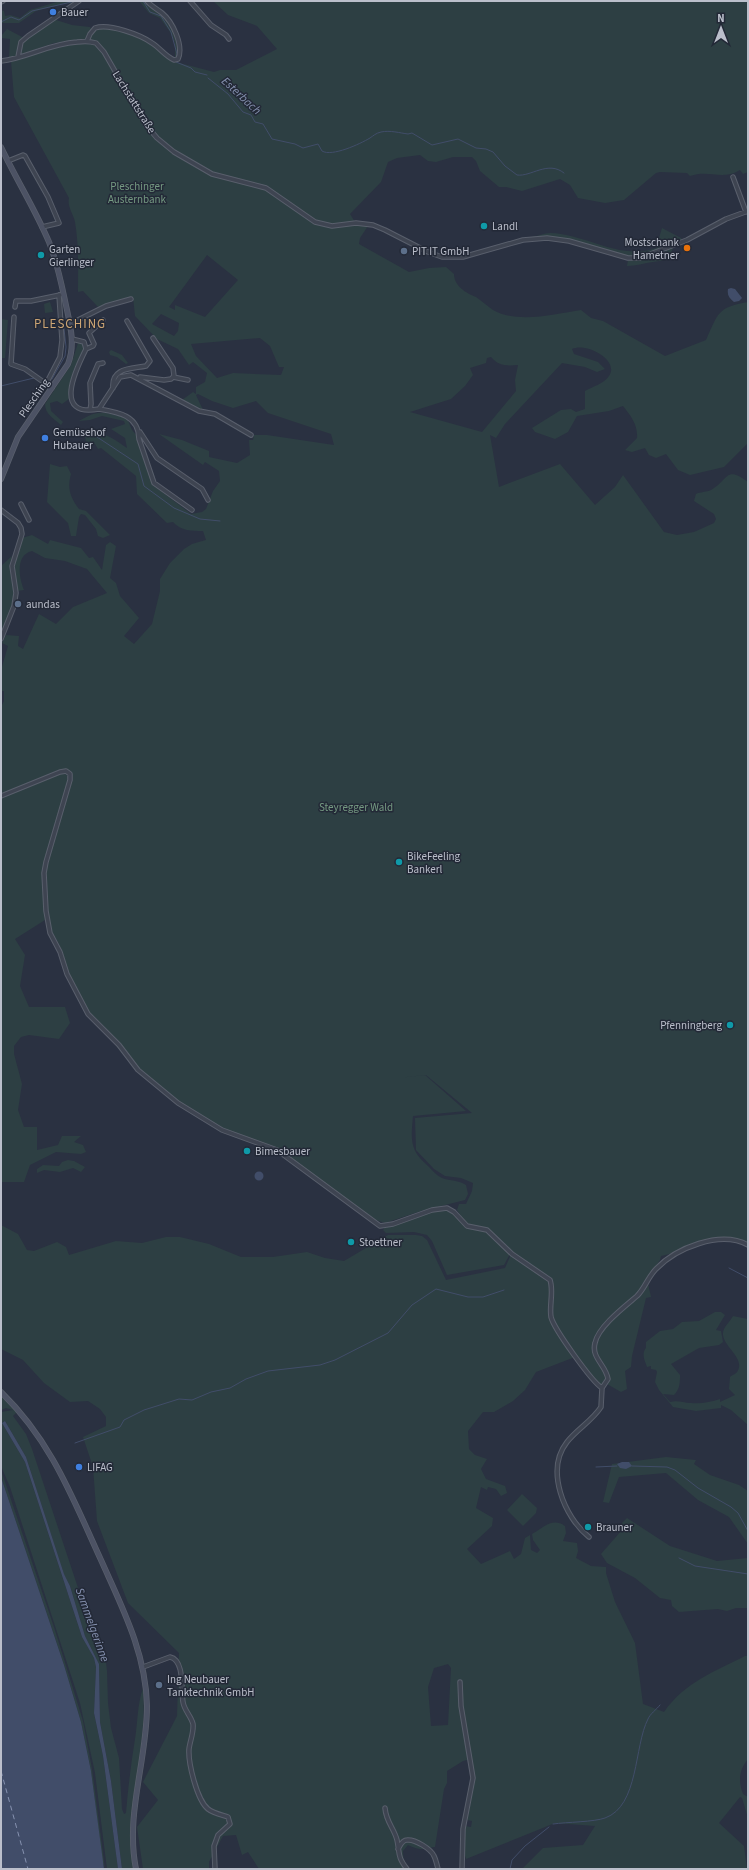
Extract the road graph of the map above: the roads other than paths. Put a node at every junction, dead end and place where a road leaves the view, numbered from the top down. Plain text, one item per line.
1 (79, 1) edge
2 (147, 1) edge
3 (190, 1) edge
4 (230, 39) dead end
5 (87, 41) junction
6 (18, 58) junction
7 (1, 61) edge
8 (1, 147) edge
9 (8, 161) junction
10 (732, 177) dead end
11 (747, 211) edge
12 (42, 227) junction
13 (61, 294) junction
14 (131, 299) dead end
15 (16, 308) dead end
16 (14, 317) dead end
17 (103, 320) dead end
18 (127, 320) dead end
19 (70, 324) junction
20 (153, 338) dead end
21 (72, 339) junction
22 (86, 349) junction
23 (103, 363) dead end
24 (137, 377) junction
25 (173, 377) junction
26 (188, 380) dead end
27 (46, 384) junction
28 (52, 388) junction
29 (113, 388) junction
30 (99, 409) junction
31 (90, 410) junction
32 (139, 431) junction
33 (251, 435) dead end
34 (1, 477) edge
35 (208, 500) dead end
36 (21, 504) dead end
37 (1, 510) edge
38 (192, 510) dead end
39 (29, 520) dead end
40 (1, 639) edge
41 (1, 796) edge
42 (748, 1245) edge
43 (602, 1388) junction
44 (1, 1392) edge
45 (589, 1537) dead end
46 (142, 1667) junction
47 (460, 1682) dead end
48 (385, 1808) dead end
49 (397, 1850) junction
50 (136, 1869) edge
51 (215, 1869) edge
52 (407, 1869) edge
53 (438, 1869) edge
54 (462, 1869) edge

1 - 6 street
2 - 5 street
3 - 4 street
5 - 6 street
5 - 11 street, Lachstattstraße
6 - 7 street
8 - 9 main road, Plesching
9 - 12 main road, Plesching
9 - 12 street
10 - 11 street
12 - 13 main road, Plesching
13 - 15 street
13 - 19 main road, Plesching
13 - 27 street
14 - 19 street
16 - 27 street
17 - 22 street
18 - 29 street
19 - 21 main road, Plesching
20 - 25 street
21 - 22 street
21 - 28 main road, Plesching
22 - 31 street
23 - 31 street
24 - 25 street
24 - 29 street
24 - 33 street
25 - 26 street
27 - 28 street
28 - 34 main road, Plesching
29 - 30 street
30 - 31 street
30 - 32 street
32 - 35 street
32 - 38 street
36 - 39 street
37 - 40 street
41 - 43 street
42 - 43 street
43 - 45 street
44 - 46 main road
46 - 50 main road
46 - 51 street
47 - 54 street
48 - 49 street
49 - 52 street
49 - 53 street

